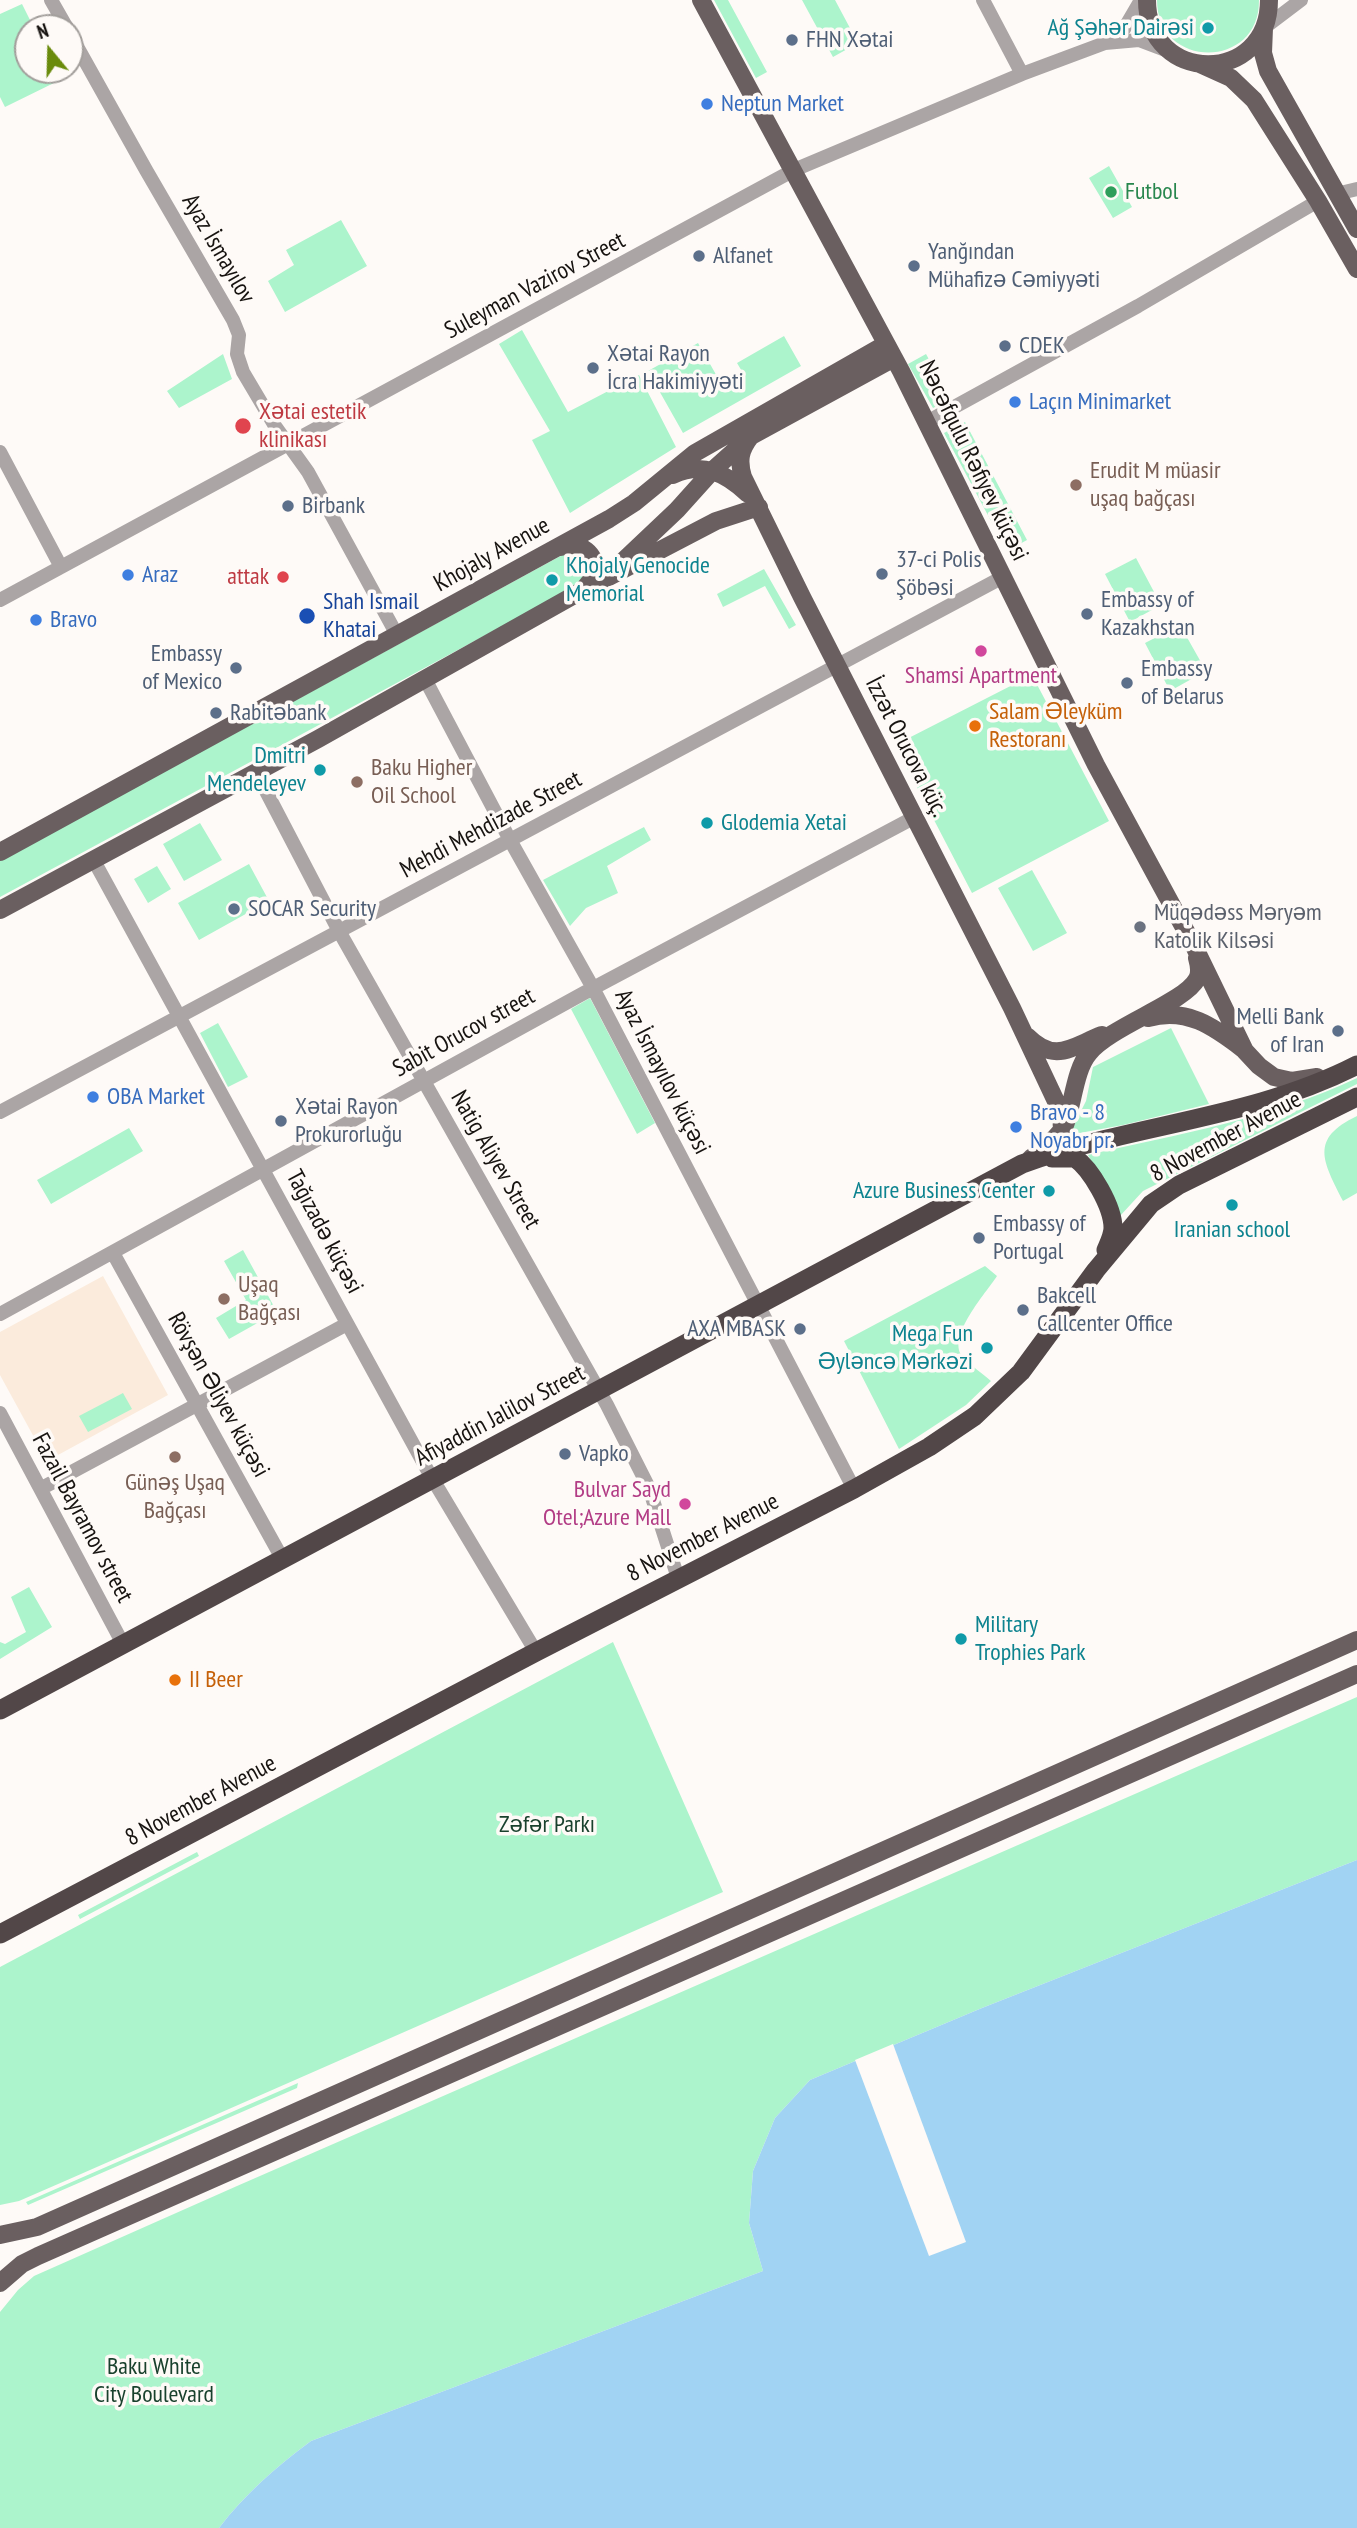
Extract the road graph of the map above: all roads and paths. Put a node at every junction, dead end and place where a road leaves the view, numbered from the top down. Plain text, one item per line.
1 (701, 0) edge
2 (983, 0) edge
3 (1141, 0) edge
4 (1147, 0) edge
5 (1269, 0) edge
6 (1301, 0) edge
7 (1264, 28) junction
8 (1105, 43) junction
9 (1171, 52) junction
10 (84, 59) edge
11 (1200, 64) junction
12 (1022, 74) junction
13 (793, 170) junction
14 (1357, 189) edge
15 (1336, 194) junction
16 (1318, 201) junction
17 (1357, 229) edge
18 (1357, 269) edge
19 (890, 351) junction
20 (927, 422) junction
21 (751, 436) junction
22 (289, 445) junction
23 (0, 452) edge
24 (695, 453) junction
25 (713, 470) junction
26 (662, 481) junction
27 (759, 508) junction
28 (555, 548) junction
29 (61, 567) junction
30 (1003, 577) junction
31 (578, 593) junction
32 (0, 600) edge
33 (397, 635) junction
34 (837, 666) junction
35 (425, 679) junction
36 (256, 772) junction
37 (915, 817) junction
38 (510, 840) junction
39 (0, 852) edge
40 (93, 859) junction
41 (0, 910) edge
42 (339, 931) junction
43 (1195, 948) junction
44 (593, 988) junction
45 (180, 1016) junction
46 (1127, 1025) junction
47 (1023, 1032) junction
48 (1245, 1051) junction
49 (1352, 1068) edge
50 (423, 1081) junction
51 (1357, 1097) edge
52 (0, 1112) edge
53 (1062, 1130) junction
54 (1022, 1164) junction
55 (264, 1168) junction
56 (113, 1252) junction
57 (1096, 1269) junction
58 (757, 1307) junction
59 (0, 1314) edge
60 (346, 1324) junction
61 (598, 1391) junction
62 (197, 1404) junction
63 (0, 1413) edge
64 (432, 1480) junction
65 (41, 1489) junction
66 (854, 1489) junction
67 (283, 1560) junction
68 (677, 1578) junction
69 (1357, 1640) edge
70 (123, 1644) junction
71 (536, 1652) junction
72 (1357, 1674) edge
73 (0, 1710) edge
74 (0, 1934) edge
75 (0, 2235) edge
76 (0, 2264) edge
77 (0, 2276) edge
78 (0, 2283) edge

1 - 13 main road, Nəcəfqulu Rəfiyev küçəsi
2 - 12 street
3 - 8 street
4 - 9 main road
5 - 7 main road
6 - 7 street
7 - 11 main road
7 - 15 main road
8 - 9 street
8 - 12 street, Suleyman Vazirov Street
9 - 11 main road
10 - 22 street, Ayaz İsmayılov
11 - 16 main road
12 - 13 street, Suleyman Vazirov Street
13 - 19 main road, Nəcəfqulu Rəfiyev küçəsi
13 - 22 street, Suleyman Vazirov Street
14 - 15 street
15 - 17 main road
16 - 18 main road
16 - 20 street
19 - 20 main road, Nəcəfqulu Rəfiyev küçəsi
19 - 21 main road
19 - 24 main road, Khojaly Avenue
20 - 30 main road, Nəcəfqulu Rəfiyev küçəsi
21 - 25 main road
21 - 27 main road
22 - 29 street, Suleyman Vazirov Street
22 - 33 street, Ayaz İsmayılov
23 - 29 street
24 - 25 main road
24 - 26 main road, Khojaly Avenue
25 - 26 main road
25 - 27 main road
25 - 31 main road
26 - 28 main road, Khojaly Avenue
27 - 31 main road
27 - 34 main road, İzzət Orucova küç.
28 - 31 main road
28 - 33 main road, Khojaly Avenue
29 - 32 street, Suleyman Vazirov Street
30 - 34 street, Mehdi Mehdizade Street
30 - 43 main road, Nəcəfqulu Rəfiyev küçəsi
31 - 35 main road
33 - 39 main road, Khojaly Avenue
34 - 37 main road, İzzət Orucova küç.
34 - 38 street, Mehdi Mehdizade Street
35 - 36 main road
35 - 38 street, Ayaz İsmayılov küçəsi
36 - 40 main road
36 - 42 street, Natig Aliyev Street
37 - 44 street, Sabit Orucov street
37 - 47 main road, İzzət Orucova küç.
38 - 42 street, Mehdi Mehdizade Street
38 - 44 street, Ayaz İsmayılov küçəsi
40 - 41 main road
40 - 45 street, Tağızadə küçəsi
42 - 45 street, Mehdi Mehdizade Street
42 - 50 street, Natig Aliyev Street
43 - 46 main road
43 - 48 main road, Nəcəfqulu Rəfiyev küçəsi
44 - 50 street, Sabit Orucov street
44 - 58 street, Ayaz İsmayılov küçəsi
45 - 52 street, Mehdi Mehdizade Street
45 - 55 street, Tağızadə küçəsi
46 - 47 main road
46 - 48 main road
46 - 53 main road
47 - 53 main road, İzzət Orucova küç.
48 - 49 main road
49 - 54 highway, 8 November Avenue
50 - 55 street, Sabit Orucov street
50 - 61 street, Natig Aliyev Street
51 - 57 highway, 8 November Avenue
53 - 54 main road
54 - 57 highway
54 - 58 highway, Afiyaddin Jalilov Street
55 - 56 street, Sabit Orucov street
55 - 60 street, Tağızadə küçəsi
56 - 59 street, Sabit Orucov street
56 - 62 street, Rövşən Əliyev küçəsi
57 - 66 highway, 8 November Avenue
58 - 61 highway, Afiyaddin Jalilov Street
58 - 66 street, Ayaz İsmayılov küçəsi
60 - 62 street
60 - 64 street, Tağızadə küçəsi
61 - 64 highway, Afiyaddin Jalilov Street
61 - 68 street, Natig Aliyev Street
62 - 65 street
62 - 67 street, Rövşən Əliyev küçəsi
63 - 65 street, Fazail Bayramov street
64 - 67 highway, Afiyaddin Jalilov Street
64 - 71 street, Tağızadə küçəsi
65 - 70 street, Fazail Bayramov street
66 - 68 highway, 8 November Avenue
67 - 70 highway, Afiyaddin Jalilov Street
68 - 71 highway, 8 November Avenue
69 - 75 main road
70 - 73 highway, Afiyaddin Jalilov Street
71 - 74 highway, 8 November Avenue
72 - 78 main road
76 - 77 main road

